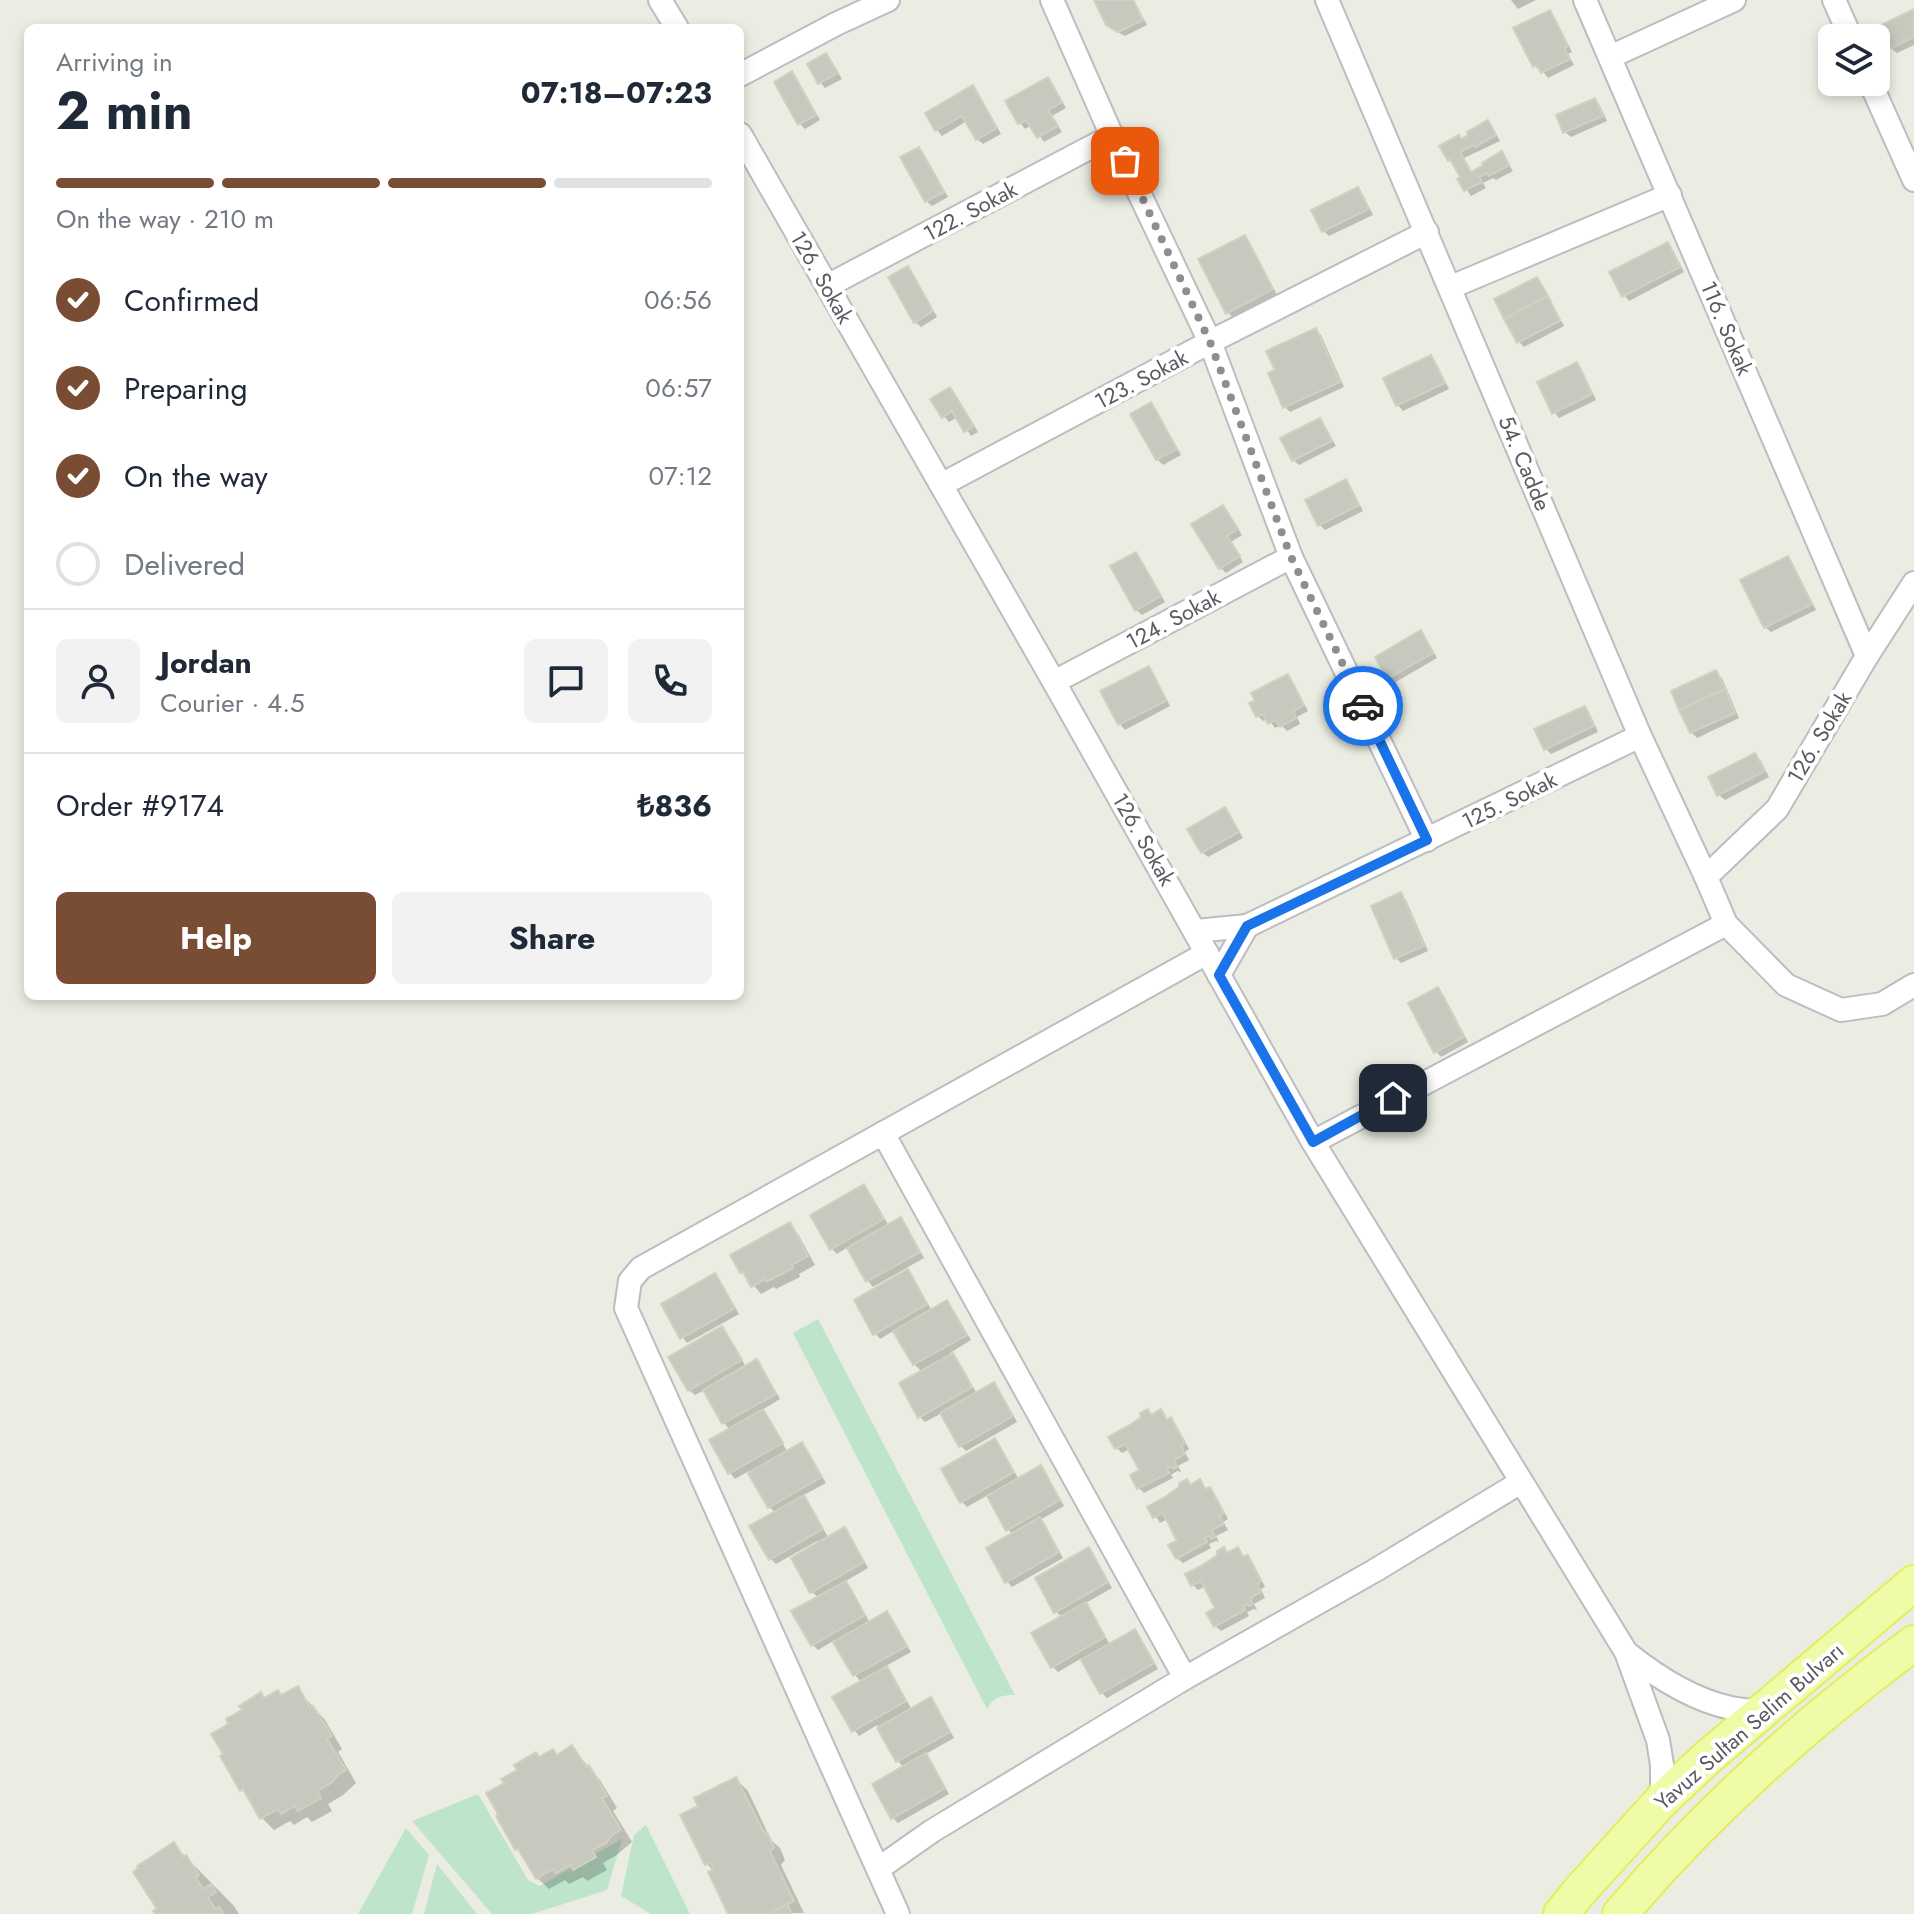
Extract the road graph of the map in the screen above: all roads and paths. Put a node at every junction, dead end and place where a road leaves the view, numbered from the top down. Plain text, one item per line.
1 (660, 0) edge
2 (888, 0) edge
3 (1052, 0) edge
4 (1327, 0) edge
5 (1585, 0) edge
6 (1734, 0) edge
7 (1834, 0) edge
8 (675, 24) edge
9 (1845, 24) edge
10 (1610, 57) junction
11 (744, 73) edge
12 (1876, 96) edge
13 (1112, 136) junction
14 (744, 141) edge
15 (1914, 180) edge
16 (1670, 195) junction
17 (1427, 232) junction
18 (827, 286) junction
19 (1451, 287) junction
20 (1210, 342) junction
21 (941, 485) junction
22 (1291, 557) junction
23 (1914, 583) edge
24 (1867, 656) junction
25 (1054, 682) junction
26 (1640, 736) junction
27 (1427, 840) junction
28 (1706, 877) junction
29 (1726, 924) junction
30 (1247, 926) junction
31 (1196, 931) junction
32 (1207, 953) junction
33 (1219, 975) junction
34 (1914, 985) edge
35 (883, 1133) junction
36 (1313, 1142) junction
37 (1521, 1482) junction
38 (1914, 1583) edge
39 (1914, 1643) edge
40 (1626, 1652) junction
41 (1185, 1678) junction
42 (1762, 1712) junction
43 (1662, 1800) junction
44 (878, 1869) junction
45 (898, 1914) edge
46 (1561, 1914) edge
47 (1620, 1914) edge

1 - 8 street
2 - 11 street
3 - 13 street
4 - 17 street, 54. Cadde
5 - 10 street, 116. Sokak
6 - 10 street
7 - 9 street
10 - 16 street, 116. Sokak
12 - 15 street
13 - 18 street, 122. Sokak
13 - 20 street
14 - 18 street, 126. Sokak
16 - 19 street
16 - 24 street, 116. Sokak
17 - 19 street, 54. Cadde
17 - 20 street, 123. Sokak
18 - 21 street, 126. Sokak
19 - 26 street, 54. Cadde
20 - 21 street, 123. Sokak
20 - 22 street
21 - 25 street, 126. Sokak
22 - 25 street, 124. Sokak
22 - 27 street
23 - 24 street, 126. Sokak
24 - 28 street, 126. Sokak
25 - 31 street, 126. Sokak
26 - 27 street, 125. Sokak
26 - 28 street, 54. Cadde
27 - 30 street, 125. Sokak
28 - 29 street, 54. Cadde
29 - 34 street
29 - 36 street
30 - 31 street, 125. Sokak
30 - 33 street
31 - 32 street, 126. Sokak
32 - 33 street, 126. Sokak
32 - 35 street
33 - 36 street, 126. Sokak
35 - 41 street
35 - 44 street
36 - 37 street, 126. Sokak
37 - 40 street, 126. Sokak
37 - 41 street
38 - 42 main road, Yavuz Sultan Selim Bulvarı
39 - 47 main road, Yavuz Sultan Selim Bulvarı
40 - 42 street
40 - 43 street
41 - 44 street
42 - 43 main road, Yavuz Sultan Selim Bulvarı
43 - 46 main road, Yavuz Sultan Selim Bulvarı
44 - 45 street

